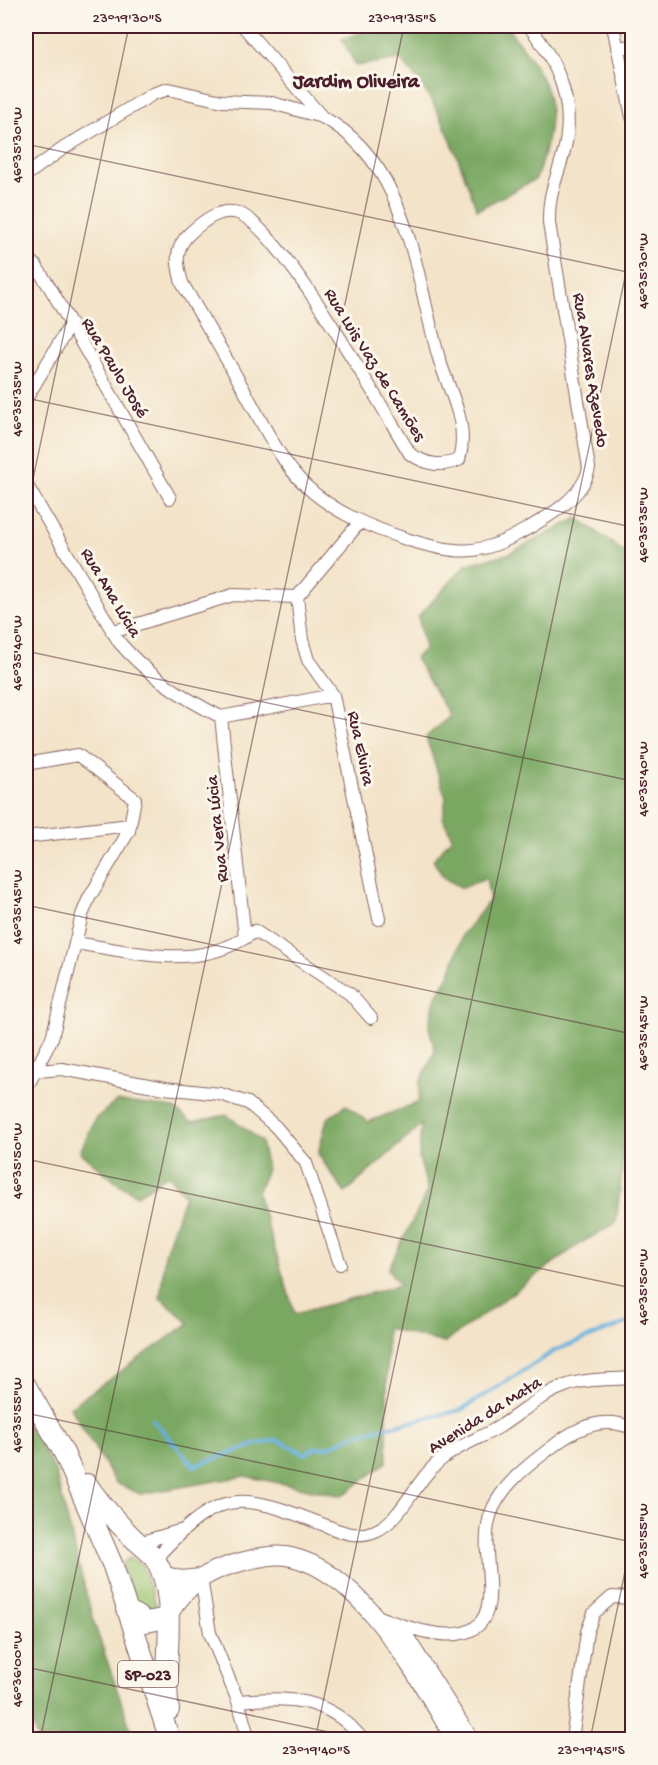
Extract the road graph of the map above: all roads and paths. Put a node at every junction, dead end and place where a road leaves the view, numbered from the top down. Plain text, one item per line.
1 (243, 26) edge
2 (529, 26) edge
3 (613, 26) edge
4 (633, 46) edge
5 (618, 48) junction
6 (322, 117) junction
7 (633, 117) edge
8 (26, 176) edge
9 (26, 258) edge
10 (69, 325) junction
11 (26, 399) edge
12 (26, 484) edge
13 (170, 498) dead end
14 (360, 522) junction
15 (297, 597) junction
16 (112, 632) junction
17 (333, 695) junction
18 (221, 717) junction
19 (26, 764) edge
20 (130, 825) junction
21 (26, 837) edge
22 (379, 919) dead end
23 (245, 938) junction
24 (75, 943) junction
25 (371, 1018) dead end
26 (26, 1059) edge
27 (37, 1071) junction
28 (26, 1089) edge
29 (340, 1264) dead end
30 (633, 1378) edge
31 (26, 1386) edge
32 (633, 1428) edge
33 (64, 1453) junction
34 (181, 1531) junction
35 (139, 1543) junction
36 (113, 1566) junction
37 (159, 1567) junction
38 (201, 1578) junction
39 (633, 1598) edge
40 (126, 1609) junction
41 (169, 1613) junction
42 (375, 1616) junction
43 (401, 1626) junction
44 (238, 1701) junction
45 (172, 1740) edge
46 (249, 1740) edge
47 (363, 1740) edge
48 (456, 1740) edge
49 (473, 1740) edge
50 (572, 1740) edge

1 - 6 street, Rua Luis Vaz de Camões
2 - 14 street, Rua Alvares Azevedo
3 - 5 street
4 - 5 street
5 - 7 street
6 - 8 street
6 - 14 street, Rua Luis Vaz de Camões
9 - 10 street, Rua Paulo José
10 - 11 street
10 - 13 street, Rua Paulo José
12 - 16 street, Rua Ana Lúcia
14 - 15 street
15 - 16 street
15 - 17 street
16 - 18 street, Rua Ana Lúcia
17 - 18 street, Rua Elvira
17 - 22 street, Rua Elvira
18 - 23 street, Rua Vera Lúcia
19 - 20 street
20 - 21 street
20 - 24 street
23 - 24 street
23 - 25 street
24 - 27 street
26 - 27 street
27 - 28 street
27 - 29 street
30 - 34 street, Avenida da Mata
31 - 33 main road, SP-023
32 - 43 street
33 - 35 main road, SP-023
33 - 36 main road, SP-023
34 - 35 street
34 - 37 street
35 - 36 main road
35 - 37 main road, SP-023
36 - 40 main road, SP-023
37 - 38 main road
37 - 41 main road, SP-023
38 - 41 main road
38 - 42 main road
38 - 44 street
39 - 50 street
40 - 41 main road
40 - 45 main road, SP-023
41 - 45 main road, SP-023
42 - 43 street
42 - 48 main road
43 - 49 street
44 - 46 street
44 - 47 street

